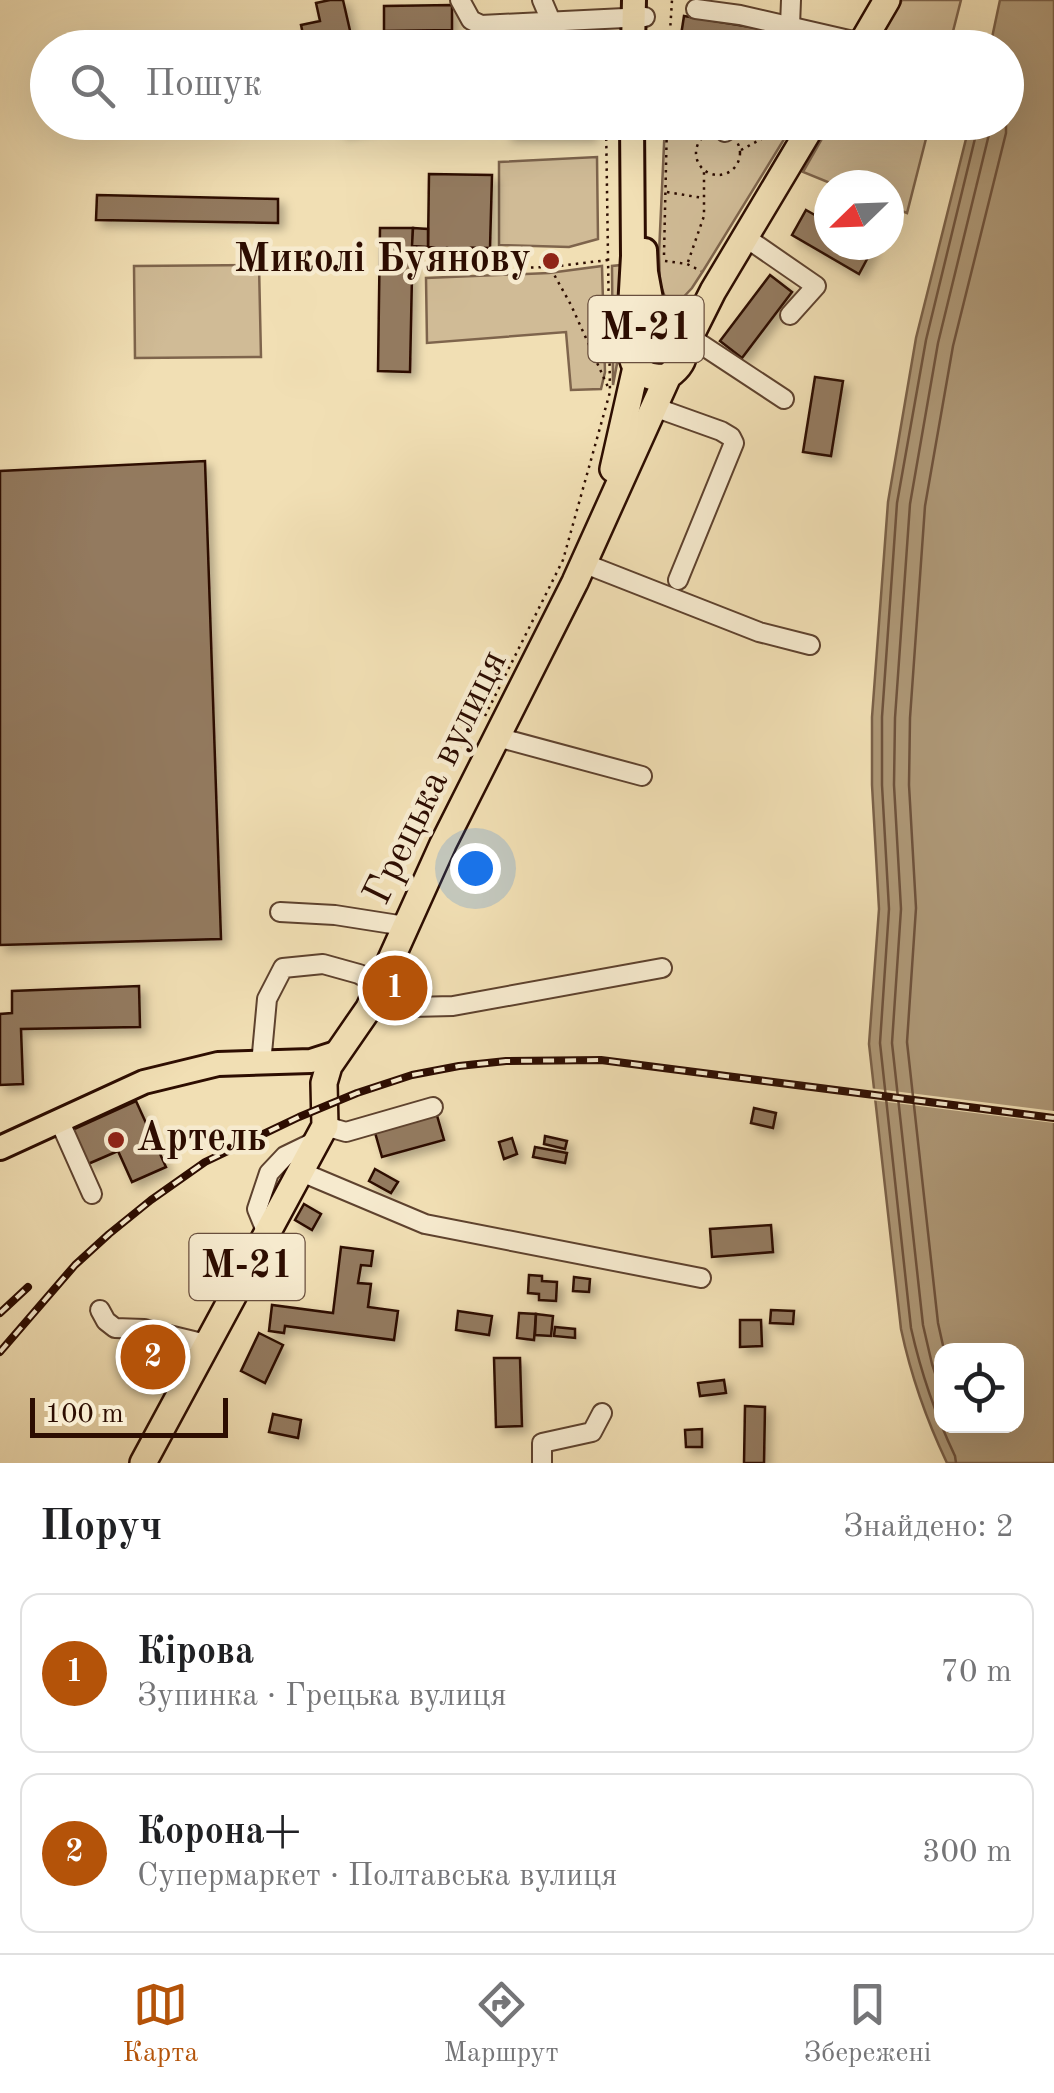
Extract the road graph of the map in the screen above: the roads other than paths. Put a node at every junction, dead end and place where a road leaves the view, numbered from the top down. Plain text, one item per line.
1 (460, 0) edge
2 (542, 0) edge
3 (792, 0) edge
4 (888, 0) edge
5 (640, 8) edge
6 (696, 8) dead end
7 (740, 8) edge
8 (551, 22) junction
9 (790, 26) junction
10 (805, 30) edge
11 (869, 30) edge
12 (632, 140) edge
13 (643, 140) edge
14 (803, 140) edge
15 (746, 237) junction
16 (715, 288) junction
17 (790, 315) dead end
18 (658, 326) junction
19 (687, 343) junction
20 (634, 355) junction
21 (668, 376) junction
22 (784, 398) dead end
23 (654, 407) junction
24 (602, 518) junction
25 (583, 564) junction
26 (678, 580) dead end
27 (810, 645) dead end
28 (490, 729) junction
29 (642, 776) dead end
30 (280, 912) dead end
31 (406, 926) junction
32 (662, 968) dead end
33 (368, 1006) junction
34 (334, 1059) junction
35 (270, 1063) junction
36 (325, 1092) junction
37 (433, 1107) dead end
38 (60, 1120) junction
39 (320, 1133) junction
40 (0, 1148) edge
41 (299, 1171) junction
42 (92, 1194) dead end
43 (266, 1232) junction
44 (701, 1278) dead end
45 (100, 1310) dead end
46 (206, 1344) junction
47 (602, 1413) dead end
48 (143, 1463) edge
49 (542, 1463) edge

1 - 8 street
2 - 8 street
3 - 9 street
4 - 11 highway
5 - 8 street
6 - 7 street
7 - 9 street
9 - 10 street
12 - 20 main road
13 - 18 main road
14 - 15 highway, М-21
15 - 16 highway, М-21
15 - 17 street
16 - 18 highway, М-21
16 - 19 highway, М-21
18 - 19 highway, М-21
18 - 20 highway, М-21
19 - 21 highway, М-21
19 - 22 street
20 - 21 highway, М-21
20 - 24 highway, Грецька вулиця / М-21
21 - 23 highway, Грецька вулиця / М-21
23 - 24 highway, Грецька вулиця / М-21
23 - 26 street
24 - 25 highway, Грецька вулиця / М-21
25 - 27 street
25 - 28 highway, Грецька вулиця / М-21
28 - 29 street
28 - 31 highway, Грецька вулиця / М-21
30 - 31 street
31 - 33 highway, Грецька вулиця / М-21
32 - 33 street
33 - 34 highway, Грецька вулиця / М-21
33 - 35 main road
33 - 35 street
34 - 35 main road
34 - 36 highway, М-21
35 - 36 main road
35 - 38 main road
36 - 39 highway, М-21
37 - 39 street
38 - 40 main road
38 - 42 street
39 - 41 highway, М-21
39 - 43 street
41 - 43 highway, М-21
41 - 44 street
43 - 46 highway, М-21
45 - 46 street
46 - 48 highway, М-21
47 - 49 street

